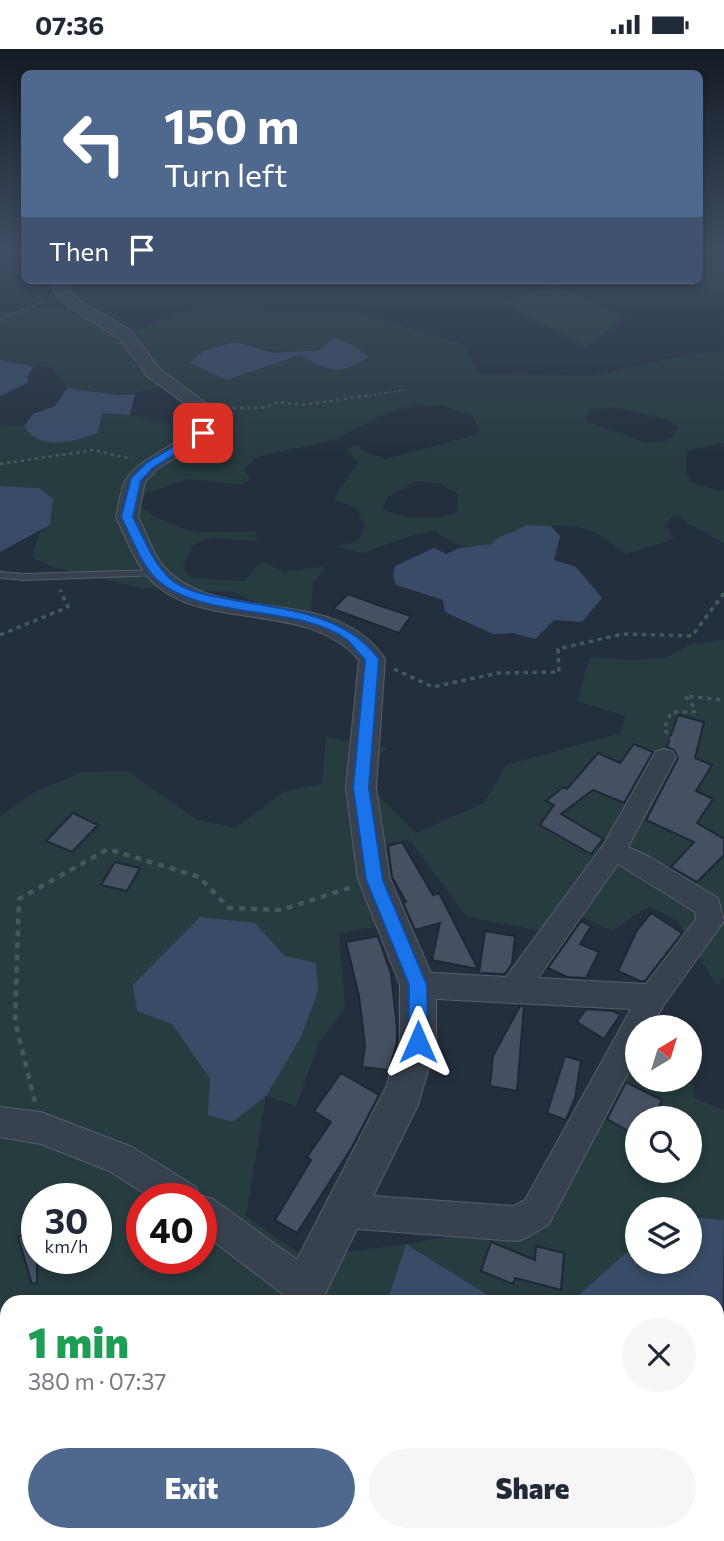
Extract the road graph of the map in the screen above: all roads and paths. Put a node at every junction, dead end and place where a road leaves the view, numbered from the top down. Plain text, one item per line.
1 (101, 320) edge
2 (404, 390) dead end
3 (205, 409) junction
4 (0, 464) edge
5 (150, 465) junction
6 (157, 573) junction
7 (0, 575) edge
8 (54, 576) junction
9 (724, 593) edge
10 (0, 635) edge
11 (372, 659) junction
12 (724, 700) edge
13 (664, 757) joint
14 (613, 851) junction
15 (374, 880) junction
16 (418, 985) junction
17 (513, 990) junction
18 (653, 997) junction
19 (0, 1122) edge
20 (41, 1128) junction
21 (158, 1183) edge
22 (344, 1211) junction
23 (217, 1223) edge
24 (303, 1295) edge

1 - 3 street
2 - 3 path
3 - 5 street
4 - 5 path
5 - 6 street
6 - 8 lane
6 - 11 street
7 - 8 lane
8 - 10 path
9 - 11 path
11 - 15 street
12 - 13 path
13 - 14 street
14 - 17 street
14 - 18 street
15 - 16 street
15 - 20 path
16 - 17 street
16 - 22 street
17 - 18 street
18 - 22 street
19 - 20 street
20 - 21 street
22 - 24 street
23 - 24 street

